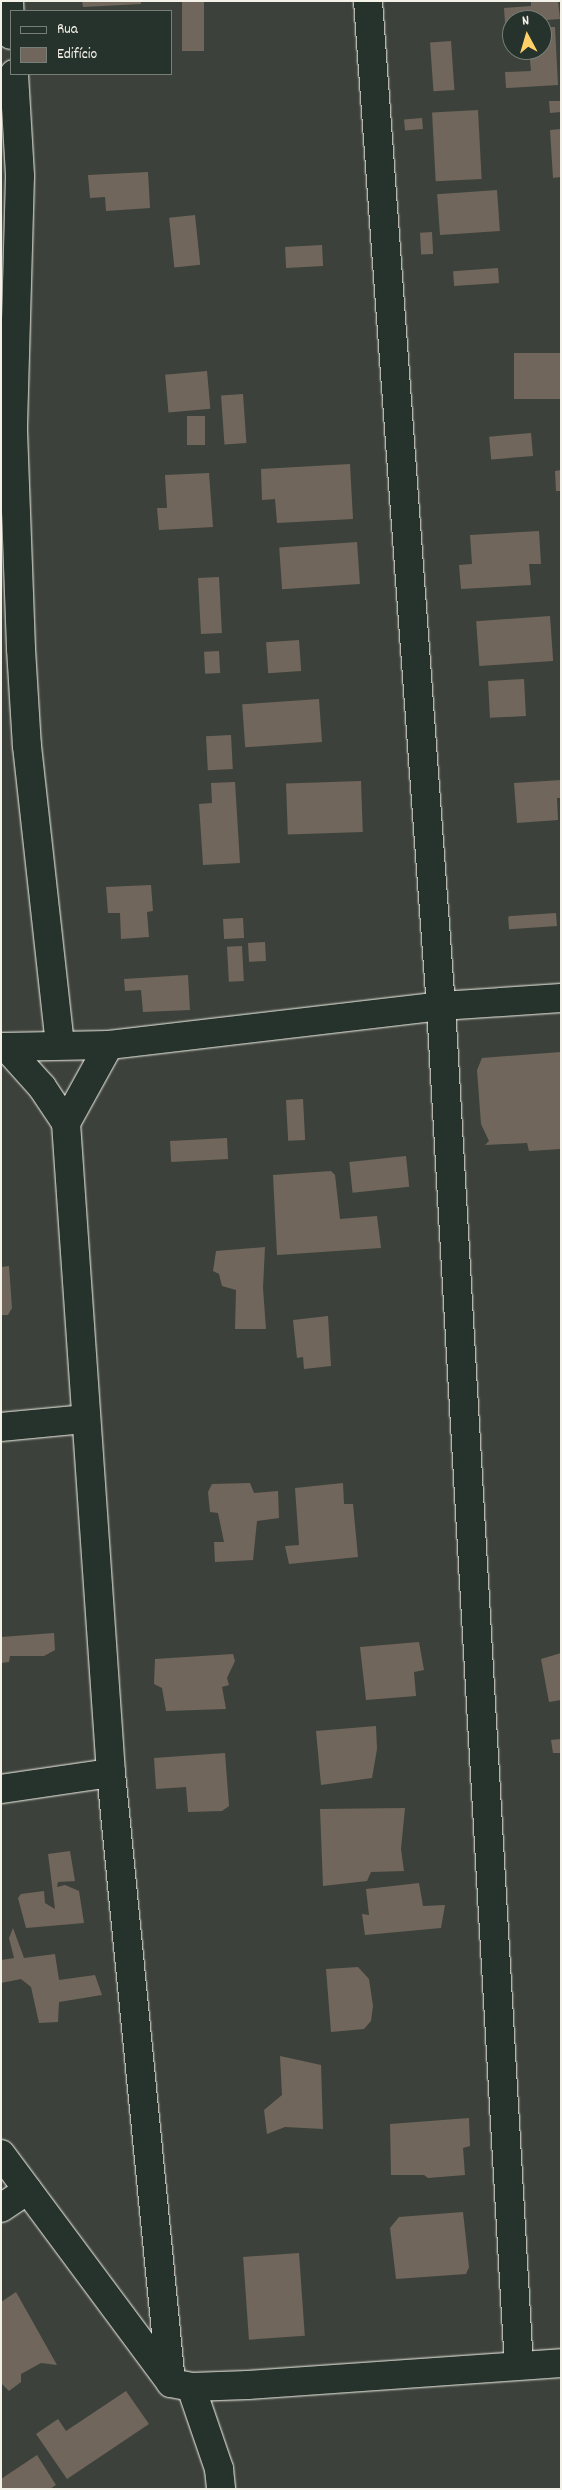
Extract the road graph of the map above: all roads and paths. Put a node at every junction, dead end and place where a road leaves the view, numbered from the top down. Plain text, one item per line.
1 (9, 1) edge
2 (368, 1) edge
3 (10, 18) edge
4 (14, 75) edge
5 (11, 650) edge
6 (561, 998) edge
7 (441, 1006) junction
8 (60, 1044) junction
9 (109, 1045) junction
10 (4, 1047) edge
11 (66, 1123) junction
12 (86, 1419) junction
13 (1, 1427) edge
14 (111, 1773) junction
15 (1, 1789) edge
16 (1, 2154) edge
17 (28, 2190) junction
18 (1, 2208) edge
19 (561, 2363) edge
20 (519, 2366) junction
21 (181, 2385) junction
22 (221, 2489) edge

1 - 3 street
2 - 7 street
4 - 5 street
5 - 8 street
6 - 7 street
7 - 9 street
7 - 20 street
8 - 9 street
8 - 10 street
9 - 11 street
10 - 11 street
11 - 12 street
12 - 13 street
12 - 14 street
14 - 15 street
14 - 21 street
16 - 17 street
17 - 18 street
17 - 21 street
19 - 20 street
20 - 21 street
21 - 22 street

